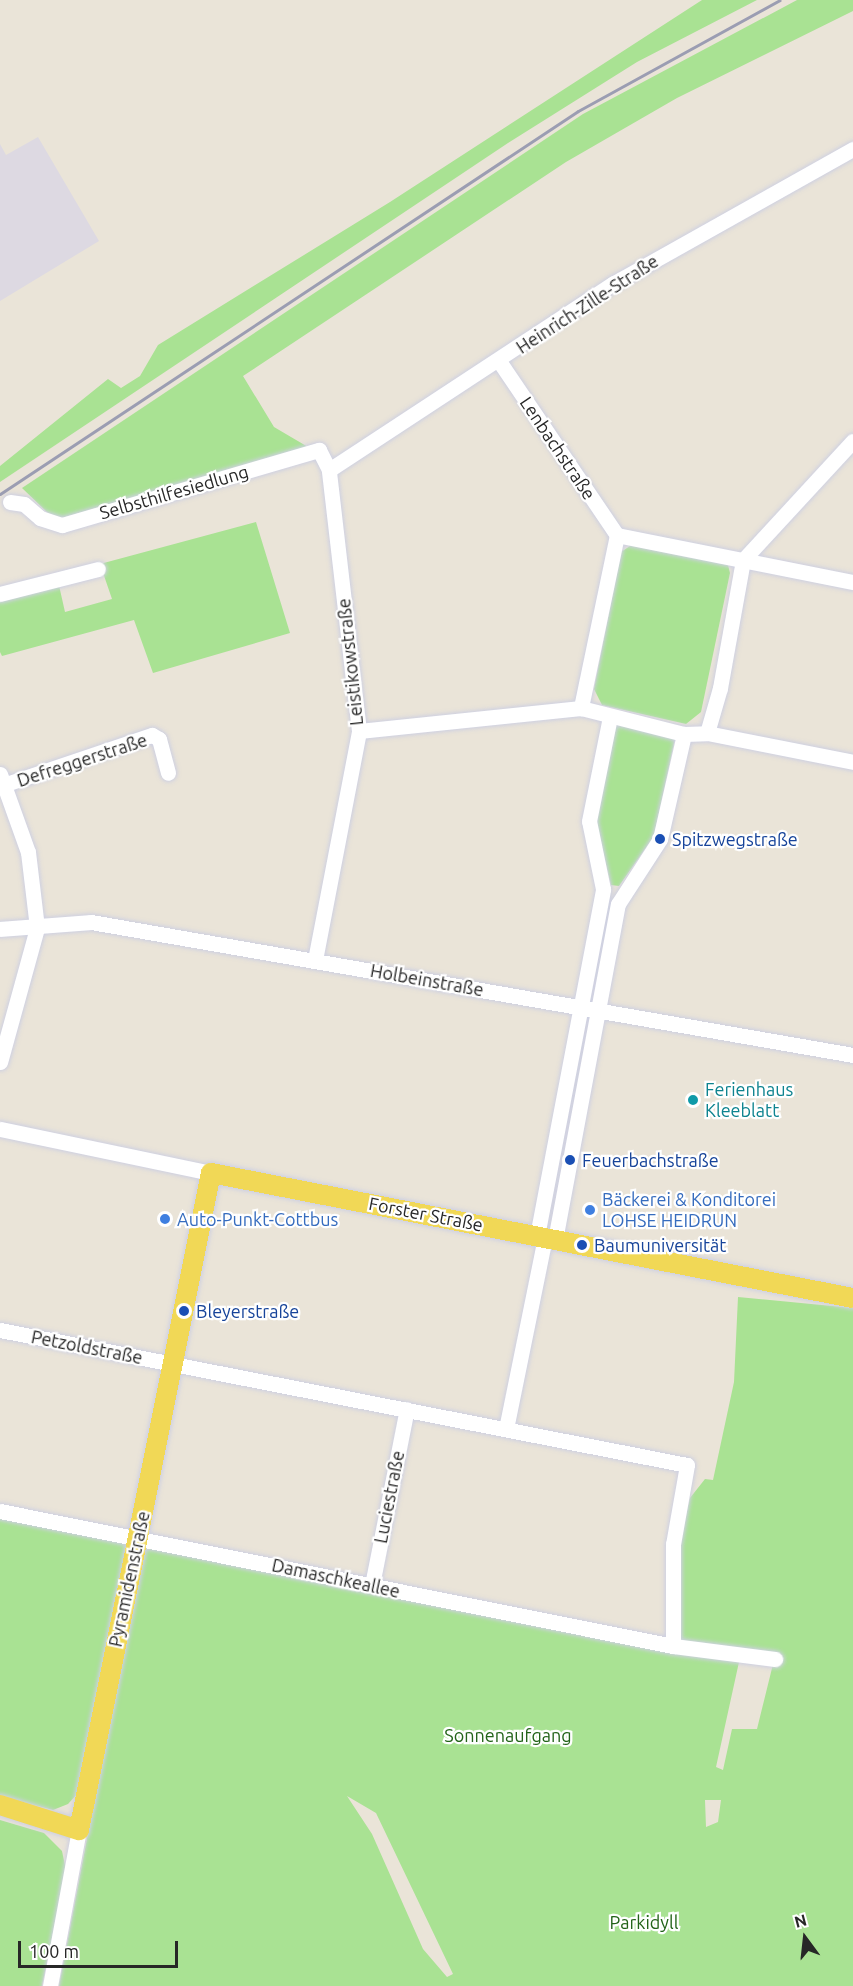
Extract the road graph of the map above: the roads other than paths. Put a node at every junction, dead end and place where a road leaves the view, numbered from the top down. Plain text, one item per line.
1 (853, 149) edge
2 (500, 361) junction
3 (853, 441) edge
4 (329, 470) junction
5 (10, 502) dead end
6 (617, 535) junction
7 (743, 560) junction
8 (98, 569) dead end
9 (853, 582) edge
10 (0, 594) edge
11 (581, 708) junction
12 (610, 717) junction
13 (359, 730) junction
14 (706, 733) junction
15 (684, 734) junction
16 (853, 762) edge
17 (168, 773) dead end
18 (3, 779) edge
19 (37, 928) junction
20 (0, 929) edge
21 (315, 960) junction
22 (590, 1010) junction
23 (853, 1055) edge
24 (0, 1062) edge
25 (0, 1129) edge
26 (211, 1173) junction
27 (546, 1238) junction
28 (853, 1298) edge
29 (0, 1330) edge
30 (174, 1363) junction
31 (407, 1409) junction
32 (507, 1429) junction
33 (0, 1510) edge
34 (138, 1536) junction
35 (372, 1585) junction
36 (673, 1646) junction
37 (775, 1659) dead end
38 (0, 1805) edge
39 (79, 1830) junction
40 (50, 1986) edge

1 - 2 street, Heinrich-Zille-Straße
2 - 4 street, Heinrich-Zille-Straße
2 - 6 street, Lenbachstraße
3 - 7 street
4 - 5 street, Selbsthilfesiedlung
4 - 13 street, Leistikowstraße
6 - 7 street
6 - 11 street
7 - 9 street
7 - 14 street
8 - 10 street
11 - 12 street
11 - 13 street
12 - 15 street
12 - 22 street
13 - 21 street, Leistikowstraße
14 - 15 street
14 - 16 street
15 - 22 street
17 - 18 street, Defreggerstraße
18 - 19 street, Defreggerstraße
19 - 20 street, Holbeinstraße
19 - 21 street, Holbeinstraße
19 - 24 street, Defreggerstraße
21 - 22 street, Holbeinstraße
22 - 23 street, Holbeinstraße
22 - 27 street
25 - 26 street, Forster Straße
26 - 27 main road, Forster Straße
26 - 30 main road, Pyramidenstraße
27 - 28 main road, Forster Straße
27 - 32 street
29 - 30 street, Petzoldstraße
30 - 31 street
30 - 34 main road, Pyramidenstraße
31 - 32 street
31 - 35 street, Luciestraße
32 - 36 street
33 - 34 street, Damaschkeallee
34 - 35 street, Damaschkeallee
34 - 39 main road, Pyramidenstraße
35 - 36 street, Damaschkeallee
36 - 37 street, Damaschkeallee
38 - 39 main road
39 - 40 street, Pyramidenstraße

